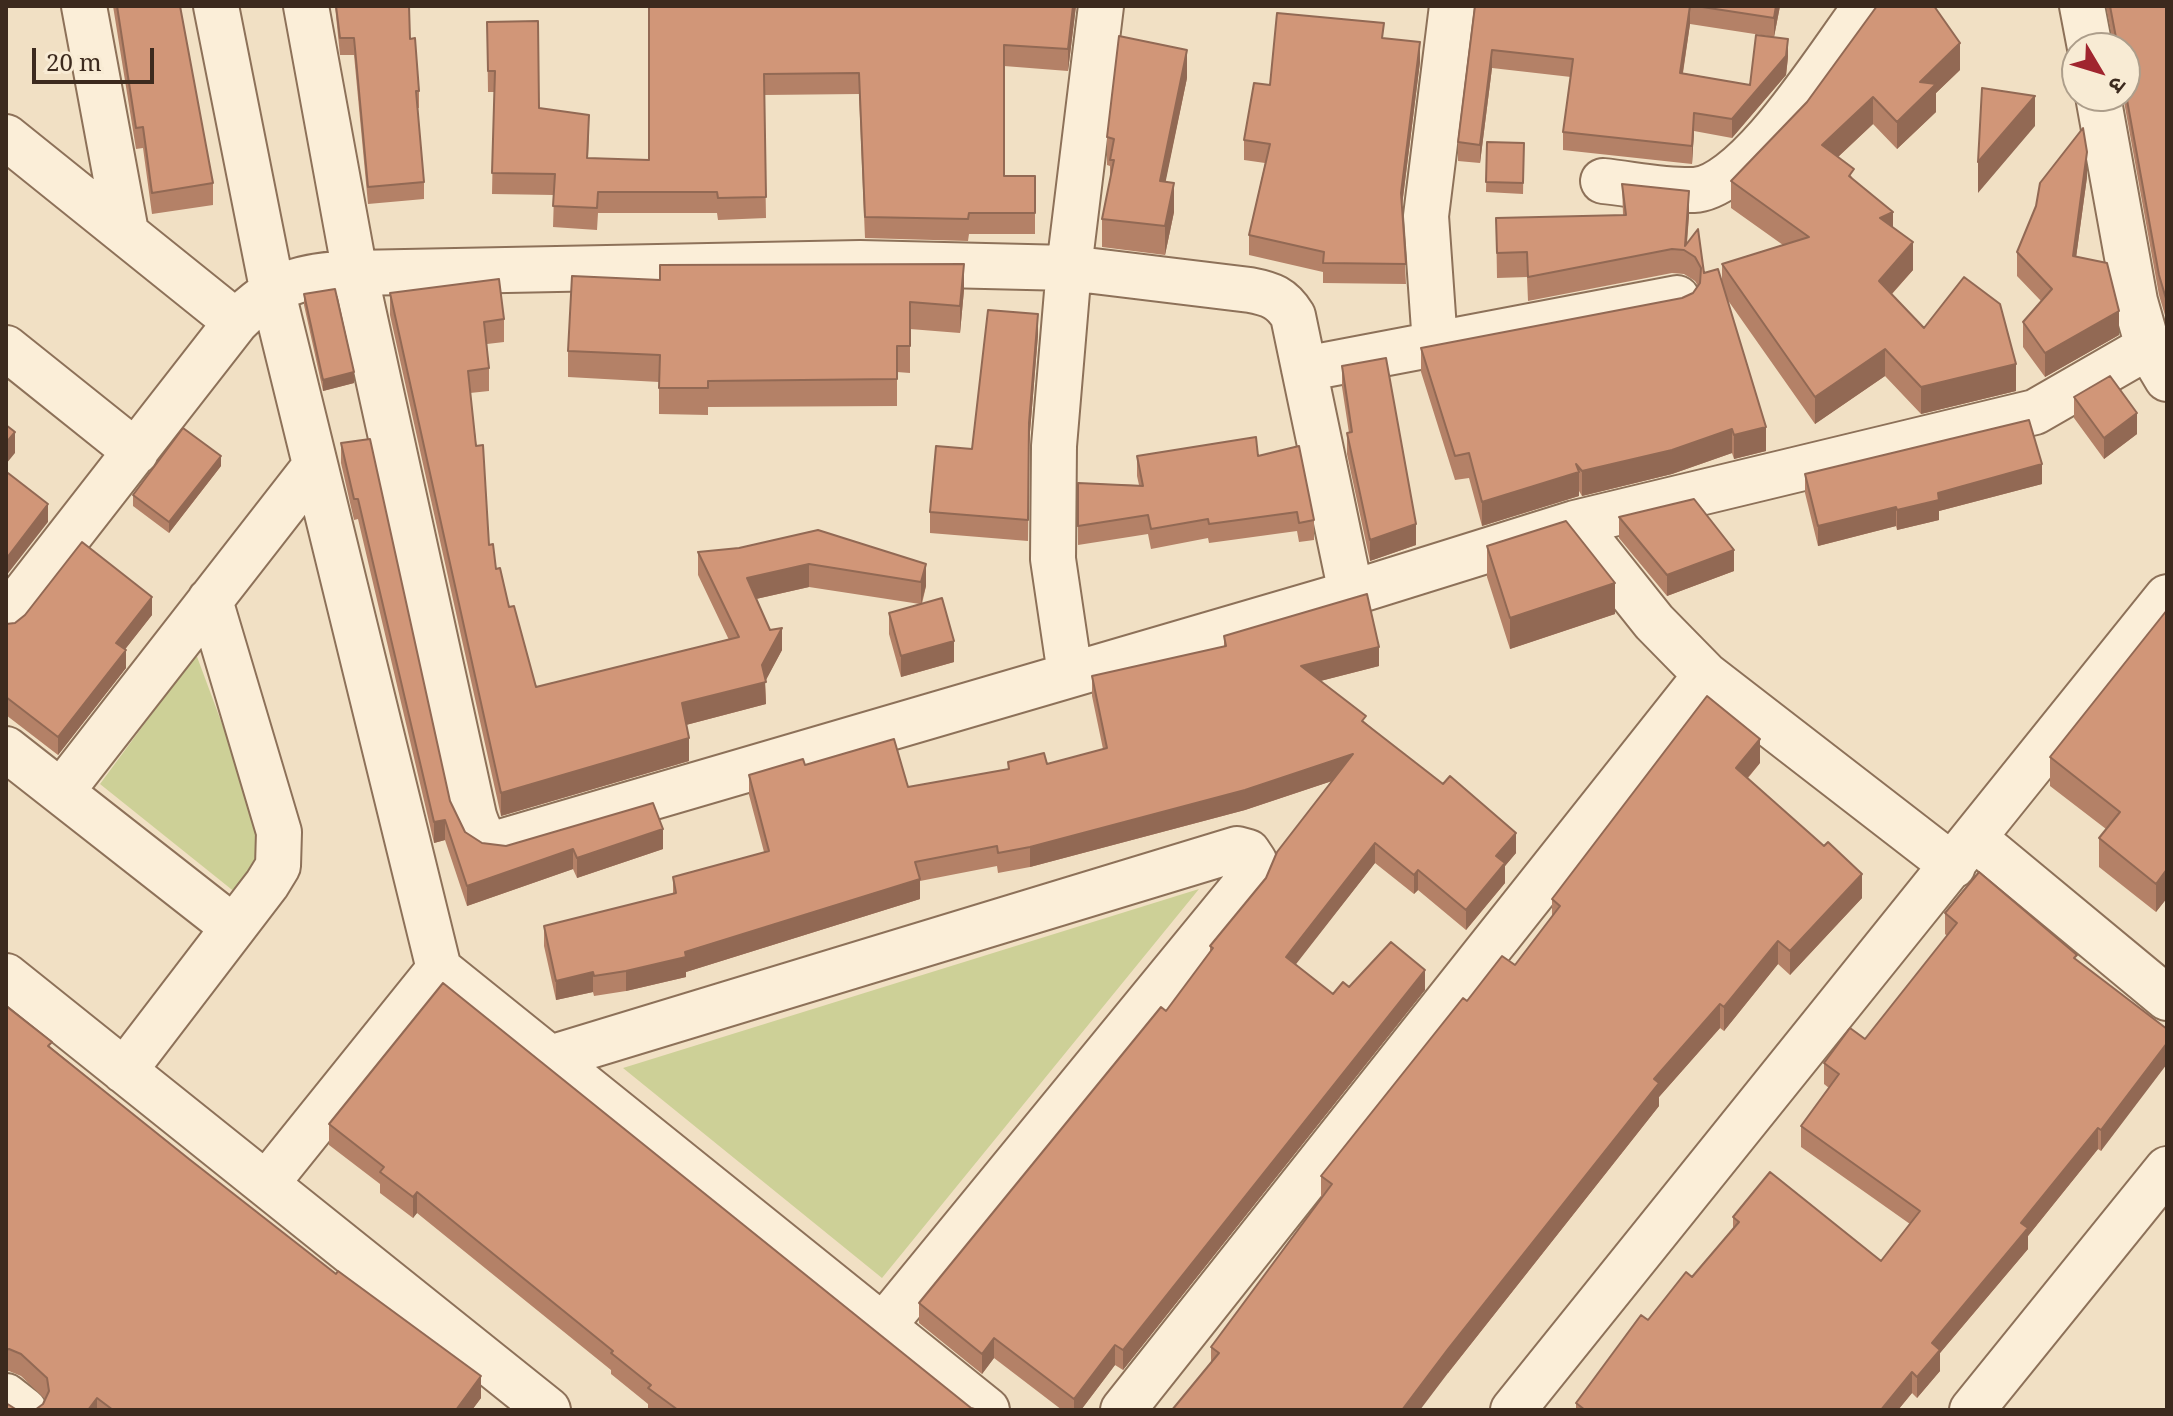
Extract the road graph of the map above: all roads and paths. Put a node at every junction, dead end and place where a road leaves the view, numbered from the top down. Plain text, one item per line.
1 (84, 6) edge
2 (216, 6) edge
3 (306, 6) edge
4 (1101, 6) edge
5 (1452, 6) edge
6 (1866, 6) edge
7 (2082, 6) edge
8 (2087, 32) edge
9 (2101, 112) edge
10 (6, 137) edge
11 (1603, 181) dead end
12 (126, 232) junction
13 (1069, 268) junction
14 (355, 273) junction
15 (273, 293) junction
16 (1677, 298) edge
17 (236, 322) junction
18 (1435, 344) junction
19 (6, 348) edge
20 (2158, 363) edge
21 (1304, 369) junction
22 (136, 452) junction
23 (315, 466) junction
24 (1575, 523) junction
25 (1351, 593) junction
26 (2167, 597) edge
27 (210, 600) junction
28 (6, 617) edge
29 (1070, 674) junction
30 (1706, 675) junction
31 (6, 749) edge
32 (61, 792) junction
33 (1964, 853) junction
34 (233, 927) junction
35 (439, 969) junction
36 (6, 976) edge
37 (2167, 998) edge
38 (550, 1058) junction
39 (124, 1071) junction
40 (2167, 1169) edge
41 (266, 1184) junction
42 (883, 1326) junction
43 (6, 1396) edge
44 (523, 1402) edge
45 (24, 1410) edge
46 (987, 1410) edge
47 (1123, 1410) edge
48 (1513, 1410) edge
49 (1972, 1410) edge

1 - 12 street
2 - 15 street
3 - 14 street
4 - 13 street
5 - 18 street
6 - 11 street
7 - 8 street
9 - 20 street
10 - 12 street
12 - 17 street
13 - 14 street
13 - 21 street
13 - 29 street
14 - 15 street
14 - 29 street
15 - 17 street
15 - 23 street
16 - 18 street
17 - 22 street
18 - 21 street
19 - 22 street
20 - 24 street
21 - 25 street
22 - 28 street
23 - 27 street
23 - 35 street
24 - 25 street
24 - 30 street
25 - 29 street
26 - 33 street
27 - 32 street
27 - 34 street
30 - 33 street
30 - 47 street
31 - 32 street
32 - 34 street
33 - 37 street
33 - 48 street
34 - 39 street
35 - 38 street
35 - 41 street
36 - 39 street
38 - 42 street
38 - 42 street
39 - 41 street
40 - 49 street
41 - 44 street
42 - 46 street
43 - 45 street

